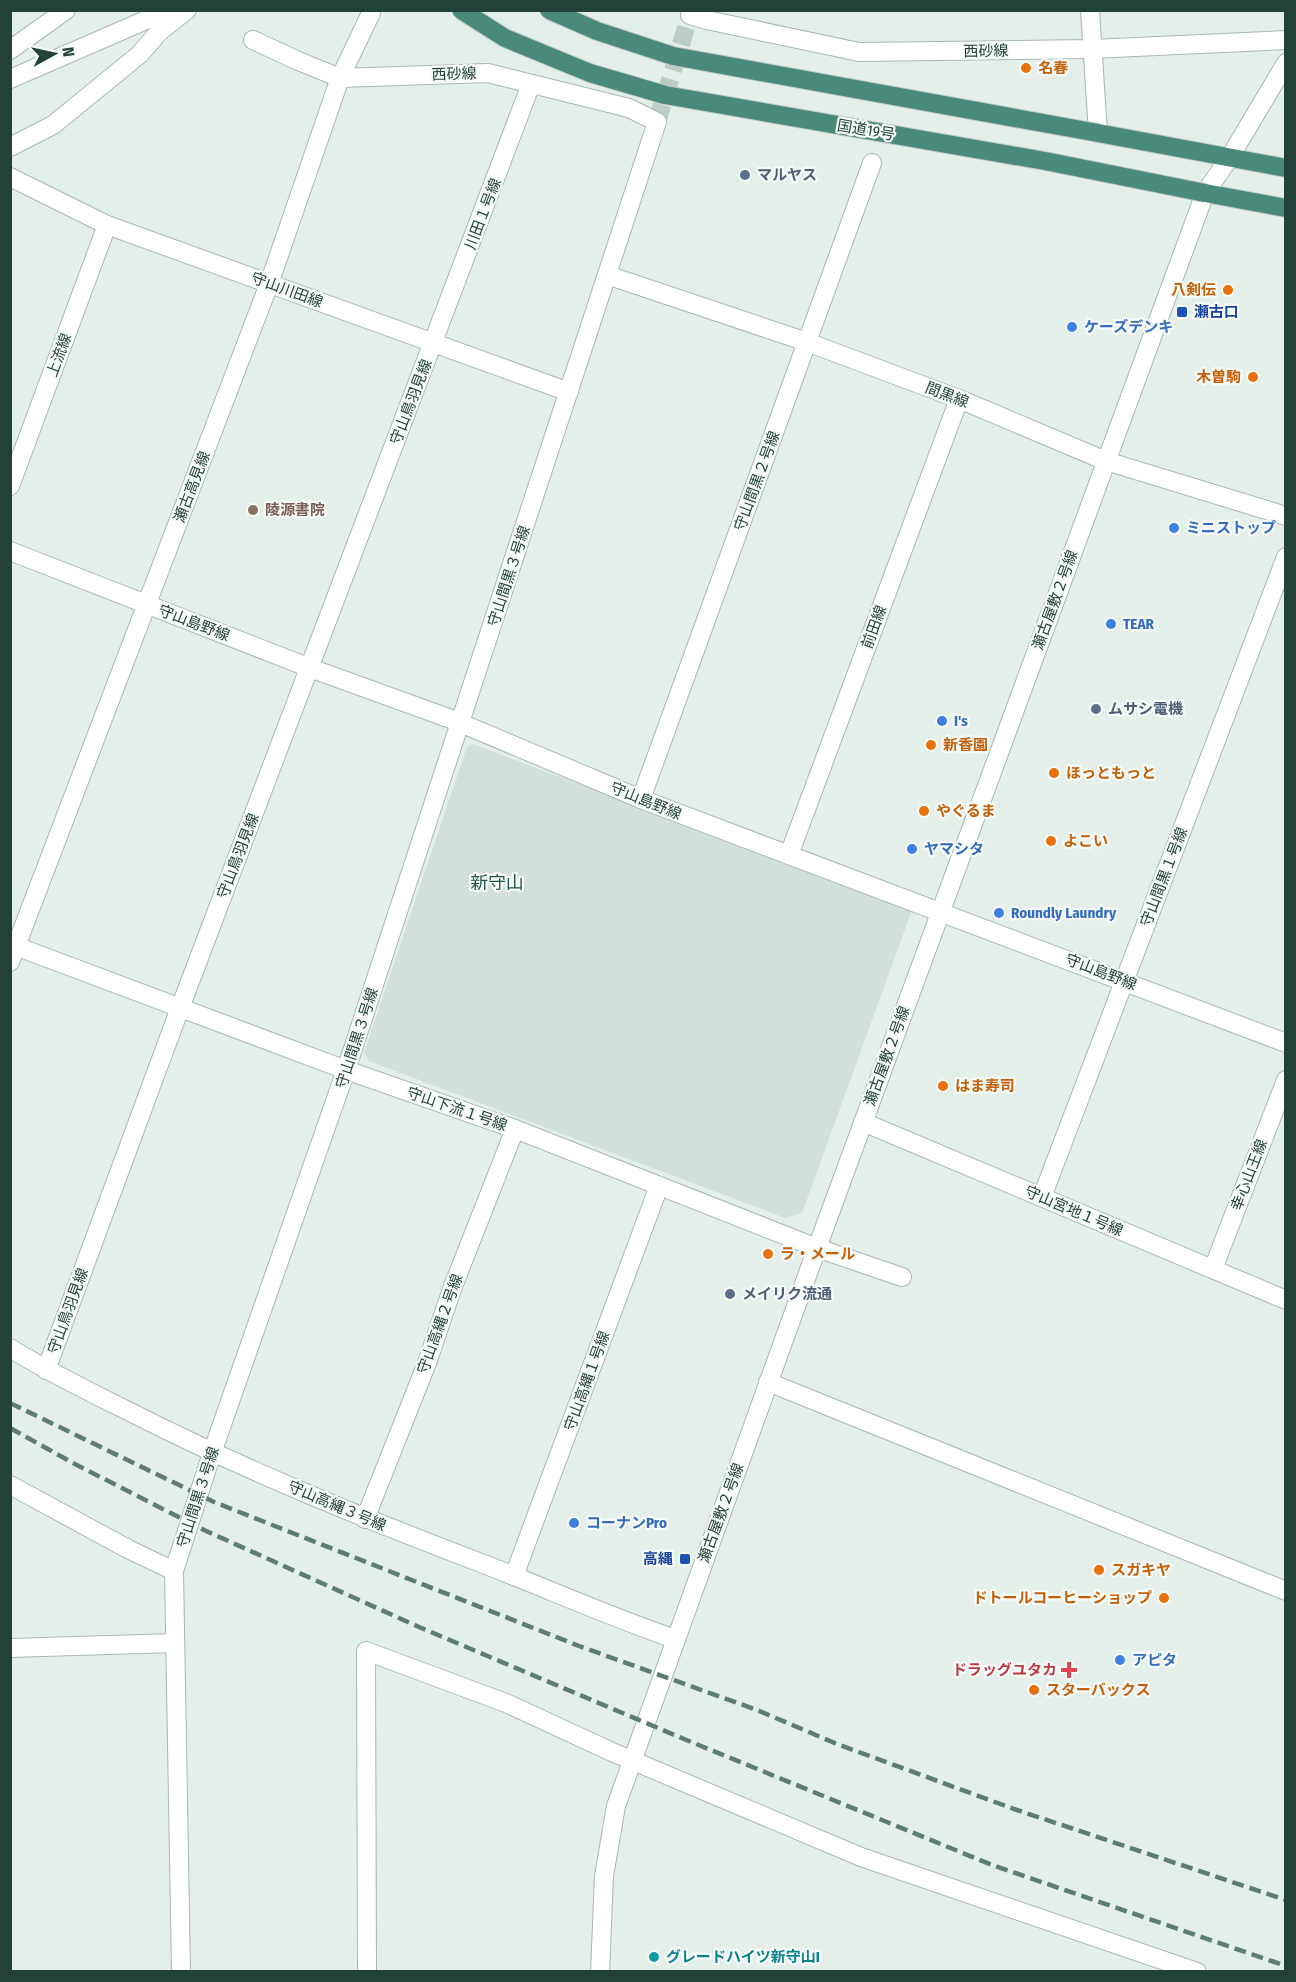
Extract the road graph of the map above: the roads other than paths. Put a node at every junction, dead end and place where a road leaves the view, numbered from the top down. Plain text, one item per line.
1 (66, 10) edge
2 (169, 10) edge
3 (187, 10) edge
4 (461, 10) edge
5 (549, 10) edge
6 (1090, 10) edge
7 (370, 12) dead end
8 (690, 13) edge
9 (253, 40) dead end
10 (1286, 40) edge
11 (10, 50) edge
12 (1092, 50) junction
13 (1286, 63) edge
14 (340, 78) junction
15 (10, 79) edge
16 (531, 84) junction
17 (657, 122) joint
18 (1098, 133) junction
19 (10, 147) edge
20 (1230, 157) junction
21 (872, 163) dead end
22 (1286, 168) edge
23 (10, 177) edge
24 (1205, 193) junction
25 (1286, 208) edge
26 (107, 225) junction
27 (607, 275) junction
28 (269, 284) junction
29 (807, 342) junction
30 (434, 343) junction
31 (569, 392) junction
32 (959, 399) junction
33 (1106, 461) junction
34 (10, 486) edge
35 (1286, 516) edge
36 (10, 551) edge
37 (1286, 556) edge
38 (147, 605) junction
39 (310, 668) junction
40 (461, 723) junction
41 (641, 799) junction
42 (789, 855) junction
43 (940, 911) junction
44 (12, 951) edge
45 (1124, 981) junction
46 (180, 1008) junction
47 (1286, 1043) edge
48 (346, 1071) junction
49 (1286, 1080) edge
50 (863, 1122) junction
51 (515, 1129) junction
52 (659, 1186) junction
53 (1042, 1197) junction
54 (817, 1248) junction
55 (1213, 1269) junction
56 (902, 1277) dead end
57 (1286, 1300) edge
58 (10, 1348) edge
59 (46, 1370) junction
60 (768, 1382) junction
61 (212, 1453) junction
62 (10, 1485) edge
63 (365, 1519) junction
64 (174, 1571) junction
65 (514, 1576) junction
66 (1286, 1592) edge
67 (675, 1639) junction
68 (175, 1643) junction
69 (10, 1648) edge
70 (633, 1760) junction
71 (181, 1971) edge
72 (367, 1971) edge
73 (600, 1971) edge
74 (1197, 1971) edge

1 - 11 street
2 - 15 street
3 - 19 street
4 - 24 highway, 国道19号, bridge
5 - 18 highway, bridge
6 - 12 street
7 - 14 street, 瀬古高見線
8 - 12 street, 西砂線
9 - 14 street, 西砂線
10 - 12 street, 西砂線
12 - 18 street
13 - 20 street, 瀬古屋敷２号線
14 - 16 street, 西砂線
14 - 28 street, 瀬古高見線
16 - 17 street, 西砂線
16 - 30 street, 川田１号線
17 - 27 street, 守山間黒３号線
18 - 20 highway
20 - 22 highway
20 - 24 street, 瀬古屋敷２号線
21 - 29 street, 守山間黒２号線
23 - 26 street, 守山川田線
24 - 25 highway, 国道19号
24 - 33 street, 瀬古屋敷２号線
26 - 28 street, 守山川田線
26 - 34 street, 上流線
27 - 29 street, 間黒線
27 - 31 street, 守山間黒３号線
28 - 30 street, 守山川田線
28 - 38 street, 瀬古高見線
29 - 32 street, 間黒線
29 - 41 street, 守山間黒２号線
30 - 31 street, 守山川田線
30 - 39 street, 守山鳥羽見線
31 - 40 street, 守山間黒３号線
32 - 33 street, 間黒線
32 - 42 street, 前田線
33 - 35 street, 間黒線
33 - 43 street, 瀬古屋敷２号線
36 - 38 street, 守山島野線
37 - 45 street, 守山間黒１号線
38 - 39 street, 守山島野線
38 - 44 street, 瀬古高見線
39 - 40 street, 守山島野線
39 - 46 street, 守山鳥羽見線
40 - 41 street, 守山島野線
40 - 48 street, 守山間黒３号線
41 - 42 street, 守山島野線
42 - 43 street, 守山島野線
43 - 45 street, 守山島野線
43 - 50 street, 瀬古屋敷２号線
44 - 46 street, 守山下流１号線
45 - 47 street, 守山島野線
45 - 53 street, 守山間黒１号線
46 - 48 street, 守山下流１号線
46 - 59 street, 守山鳥羽見線
48 - 51 street, 守山下流１号線
48 - 61 street, 守山間黒３号線
49 - 55 street, 幸心山王線
50 - 53 street, 守山宮地１号線
50 - 54 street, 瀬古屋敷２号線
51 - 52 street, 守山下流１号線
51 - 63 street, 守山高縄２号線
52 - 54 street, 守山下流１号線
52 - 65 street, 守山高縄１号線
53 - 55 street, 守山宮地１号線
54 - 56 street, 守山下流１号線
54 - 60 street, 瀬古屋敷２号線
55 - 57 street, 守山宮地１号線
58 - 59 street, 守山高縄３号線
59 - 61 street, 守山高縄３号線
60 - 66 street
60 - 67 street, 瀬古屋敷２号線
61 - 63 street, 守山高縄３号線
61 - 64 street, 守山間黒３号線
62 - 64 street
63 - 65 street, 守山高縄３号線
64 - 68 street, 守山間黒３号線
65 - 67 street, 守山高縄３号線
67 - 70 street, 瀬古屋敷２号線
68 - 69 street
68 - 71 street, 守山間黒３号線
70 - 72 street
70 - 73 street, 瀬古屋敷２号線
70 - 74 street

